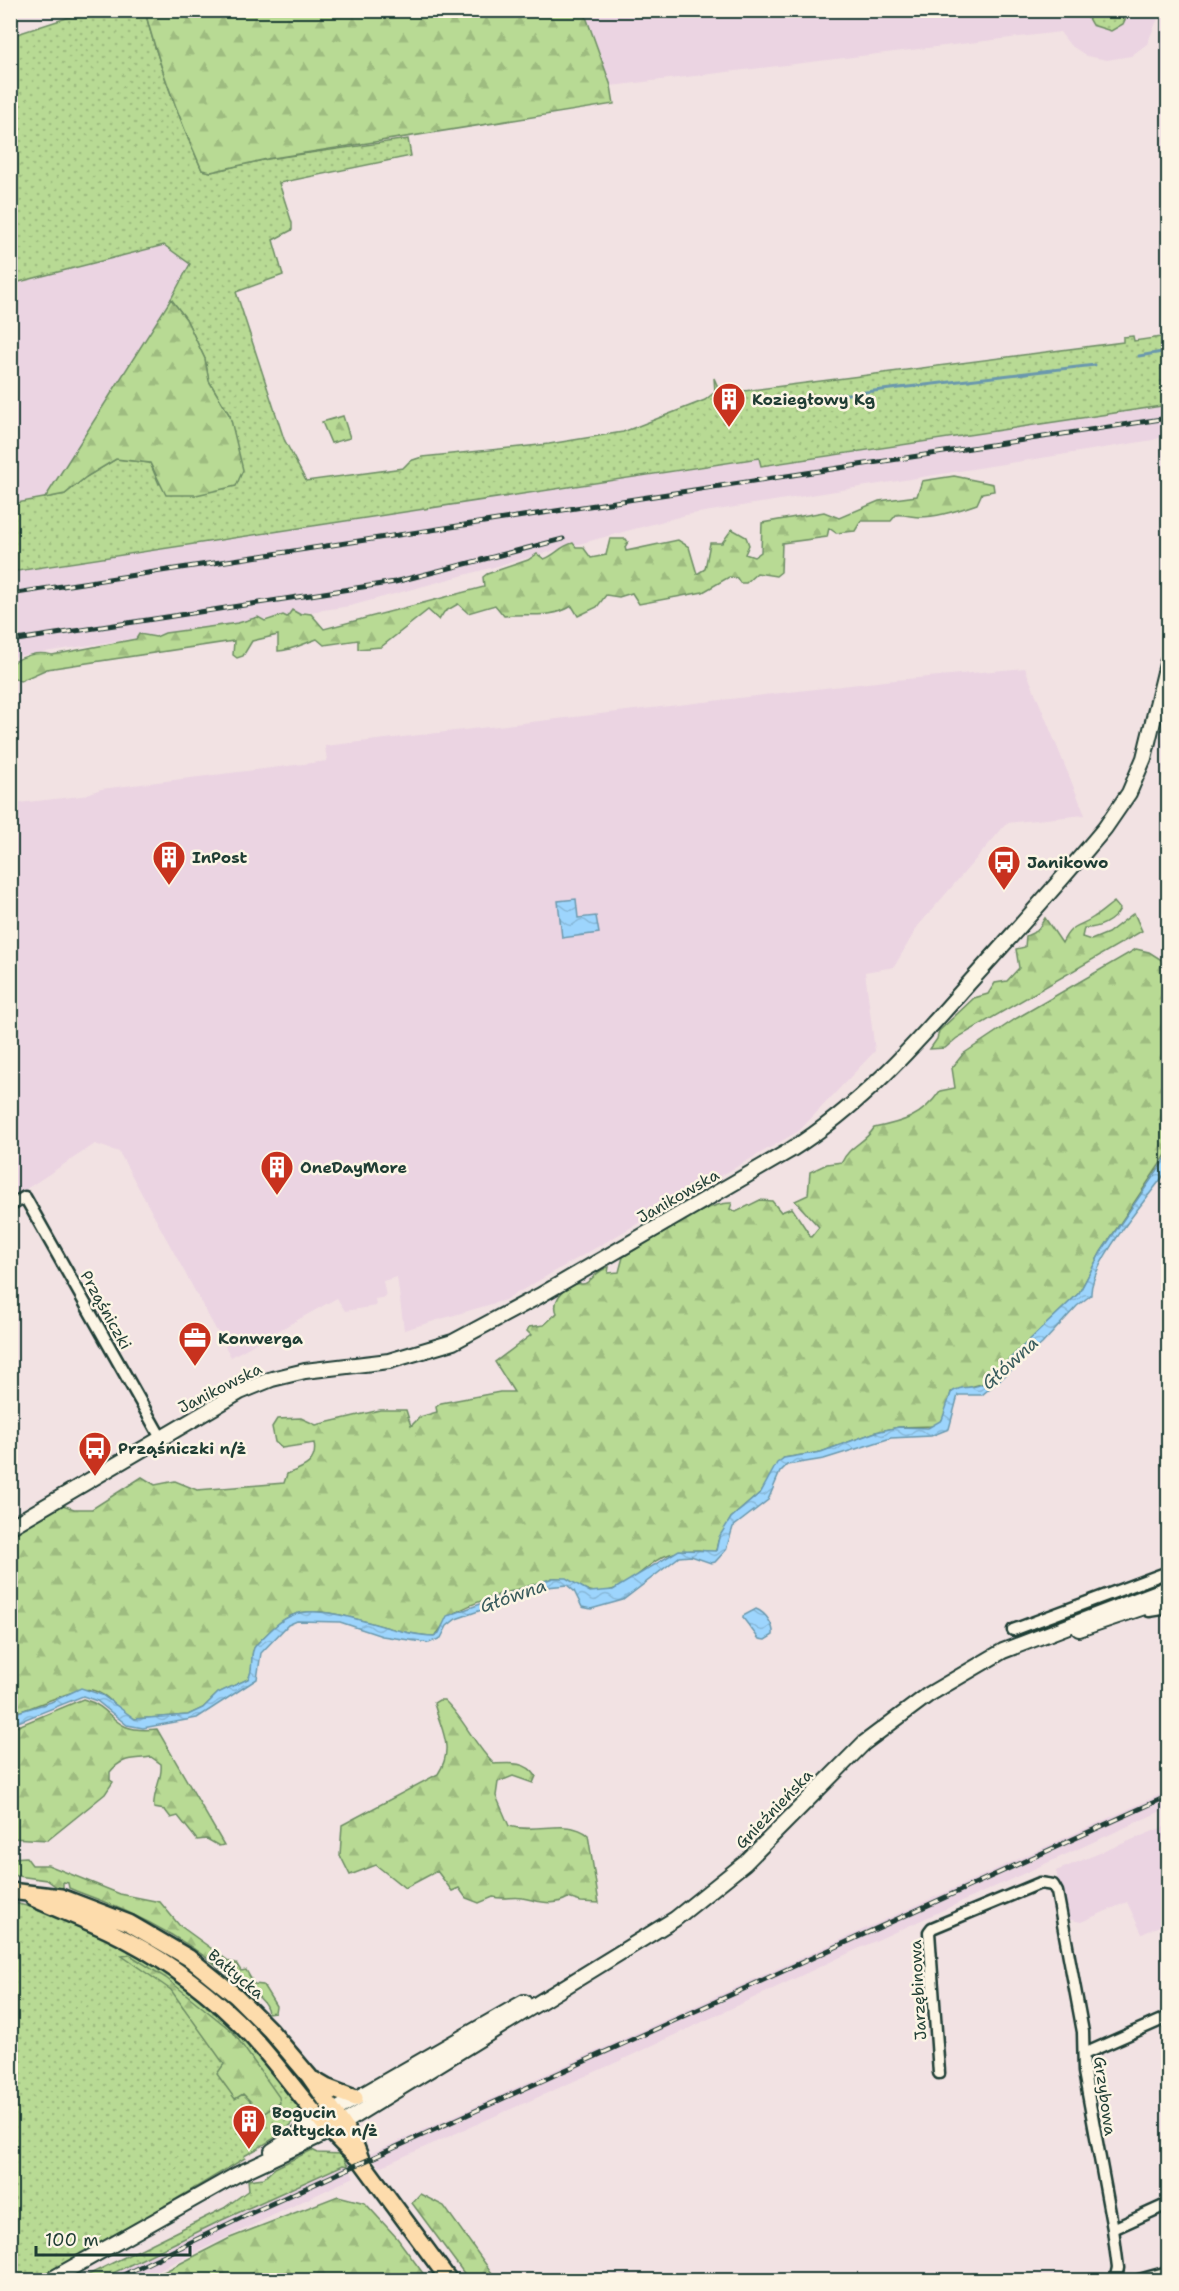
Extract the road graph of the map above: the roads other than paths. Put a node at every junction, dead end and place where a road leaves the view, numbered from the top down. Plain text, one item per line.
1 (1168, 660) edge
2 (10, 1206) edge
3 (161, 1438) junction
4 (10, 1527) edge
5 (1168, 1572) edge
6 (1168, 1588) edge
7 (1168, 1599) edge
8 (1168, 1608) edge
9 (1125, 1614) junction
10 (1013, 1630) dead end
11 (983, 1664) junction
12 (1053, 1885) joint
13 (18, 1892) edge
14 (586, 1974) junction
15 (1168, 2017) edge
16 (1084, 2054) junction
17 (939, 2073) dead end
18 (309, 2076) junction
19 (355, 2098) junction
20 (332, 2121) junction
21 (1168, 2204) edge
22 (1113, 2229) junction
23 (1168, 2272) edge
24 (1116, 2279) edge
25 (50, 2280) edge
26 (449, 2280) edge
27 (1140, 2280) edge

1 - 3 street, Janikowska
2 - 3 street, Prząśniczki
3 - 4 street, Janikowska
5 - 10 street
6 - 11 street, Gnieźnieńska
7 - 9 street, Gnieźnieńska
8 - 9 street
9 - 11 street, Gnieźnieńska
11 - 14 street, Gnieźnieńska
12 - 16 street, Grzybowa
12 - 17 street, Jarzębinowa
13 - 18 main road, Bałtycka
13 - 20 main road, Bałtycka
14 - 19 street, Gnieźnieńska
14 - 20 street, Gnieźnieńska
15 - 16 street
16 - 22 street, Grzybowa
18 - 19 main road
18 - 20 main road, Bałtycka
19 - 20 street, Gnieźnieńska
20 - 25 street, Gnieźnieńska
20 - 26 main road, Bałtycka
21 - 22 street
22 - 24 street, Grzybowa
23 - 27 street

